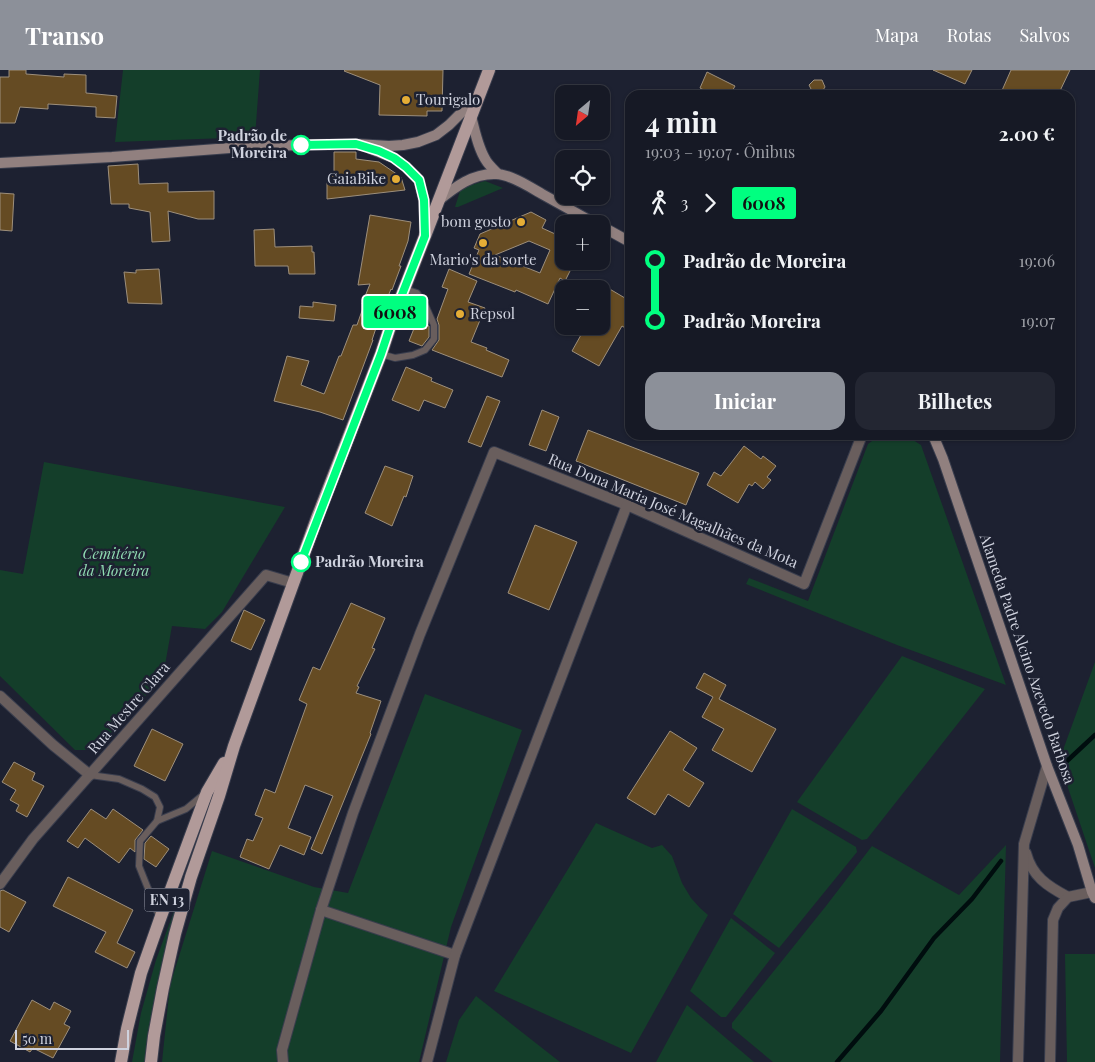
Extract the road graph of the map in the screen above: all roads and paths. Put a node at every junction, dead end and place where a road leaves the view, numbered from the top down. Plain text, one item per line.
1 (489, 70) edge
2 (479, 95) junction
3 (471, 116) junction
4 (356, 144) junction
5 (0, 162) edge
6 (498, 174) junction
7 (438, 202) junction
8 (580, 215) edge
9 (610, 231) edge
10 (425, 236) junction
11 (625, 239) edge
12 (405, 288) junction
13 (381, 354) junction
14 (860, 440) edge
15 (935, 440) edge
16 (627, 505) junction
17 (293, 583) junction
18 (0, 696) edge
19 (234, 746) junction
20 (1047, 766) junction
21 (90, 775) junction
22 (207, 792) junction
23 (157, 821) junction
24 (1024, 844) junction
25 (0, 884) edge
26 (1093, 895) edge
27 (1068, 896) junction
28 (321, 910) junction
29 (160, 919) junction
30 (455, 955) junction
31 (121, 1062) edge
32 (151, 1062) edge
33 (283, 1062) edge
34 (427, 1062) edge
35 (1018, 1062) edge
36 (1050, 1062) edge

1 - 2 main road, EN 13
2 - 3 main road, EN 13
2 - 4 main road
3 - 6 main road
3 - 7 main road, EN 13
4 - 5 main road
4 - 10 main road
6 - 7 main road
6 - 8 main road
7 - 10 main road, EN 13
9 - 11 main road
10 - 12 main road, EN 13
12 - 13 main road, EN 13
12 - 13 lane
13 - 17 main road, EN 13
14 - 16 street, Rua Dona Maria José Magalhães da Mota
15 - 20 main road, Alameda Padre Alcino Azevedo Barbosa
16 - 28 street, Rua Dona Maria José Magalhães da Mota
16 - 30 street
17 - 19 main road, EN 13
17 - 21 street, Rua Mestre Clara
18 - 21 street
19 - 22 main road, EN 13
19 - 32 main road, EN 13
20 - 24 street
20 - 26 main road, Alameda Padre Alcino Azevedo Barbosa
21 - 23 lane
21 - 25 street, Rua Mestre Clara
22 - 23 lane
22 - 29 main road, EN 13
23 - 29 lane
24 - 27 street
24 - 35 street
26 - 27 street
27 - 36 street
28 - 30 street
28 - 33 street
29 - 31 main road, EN 13
30 - 34 street

